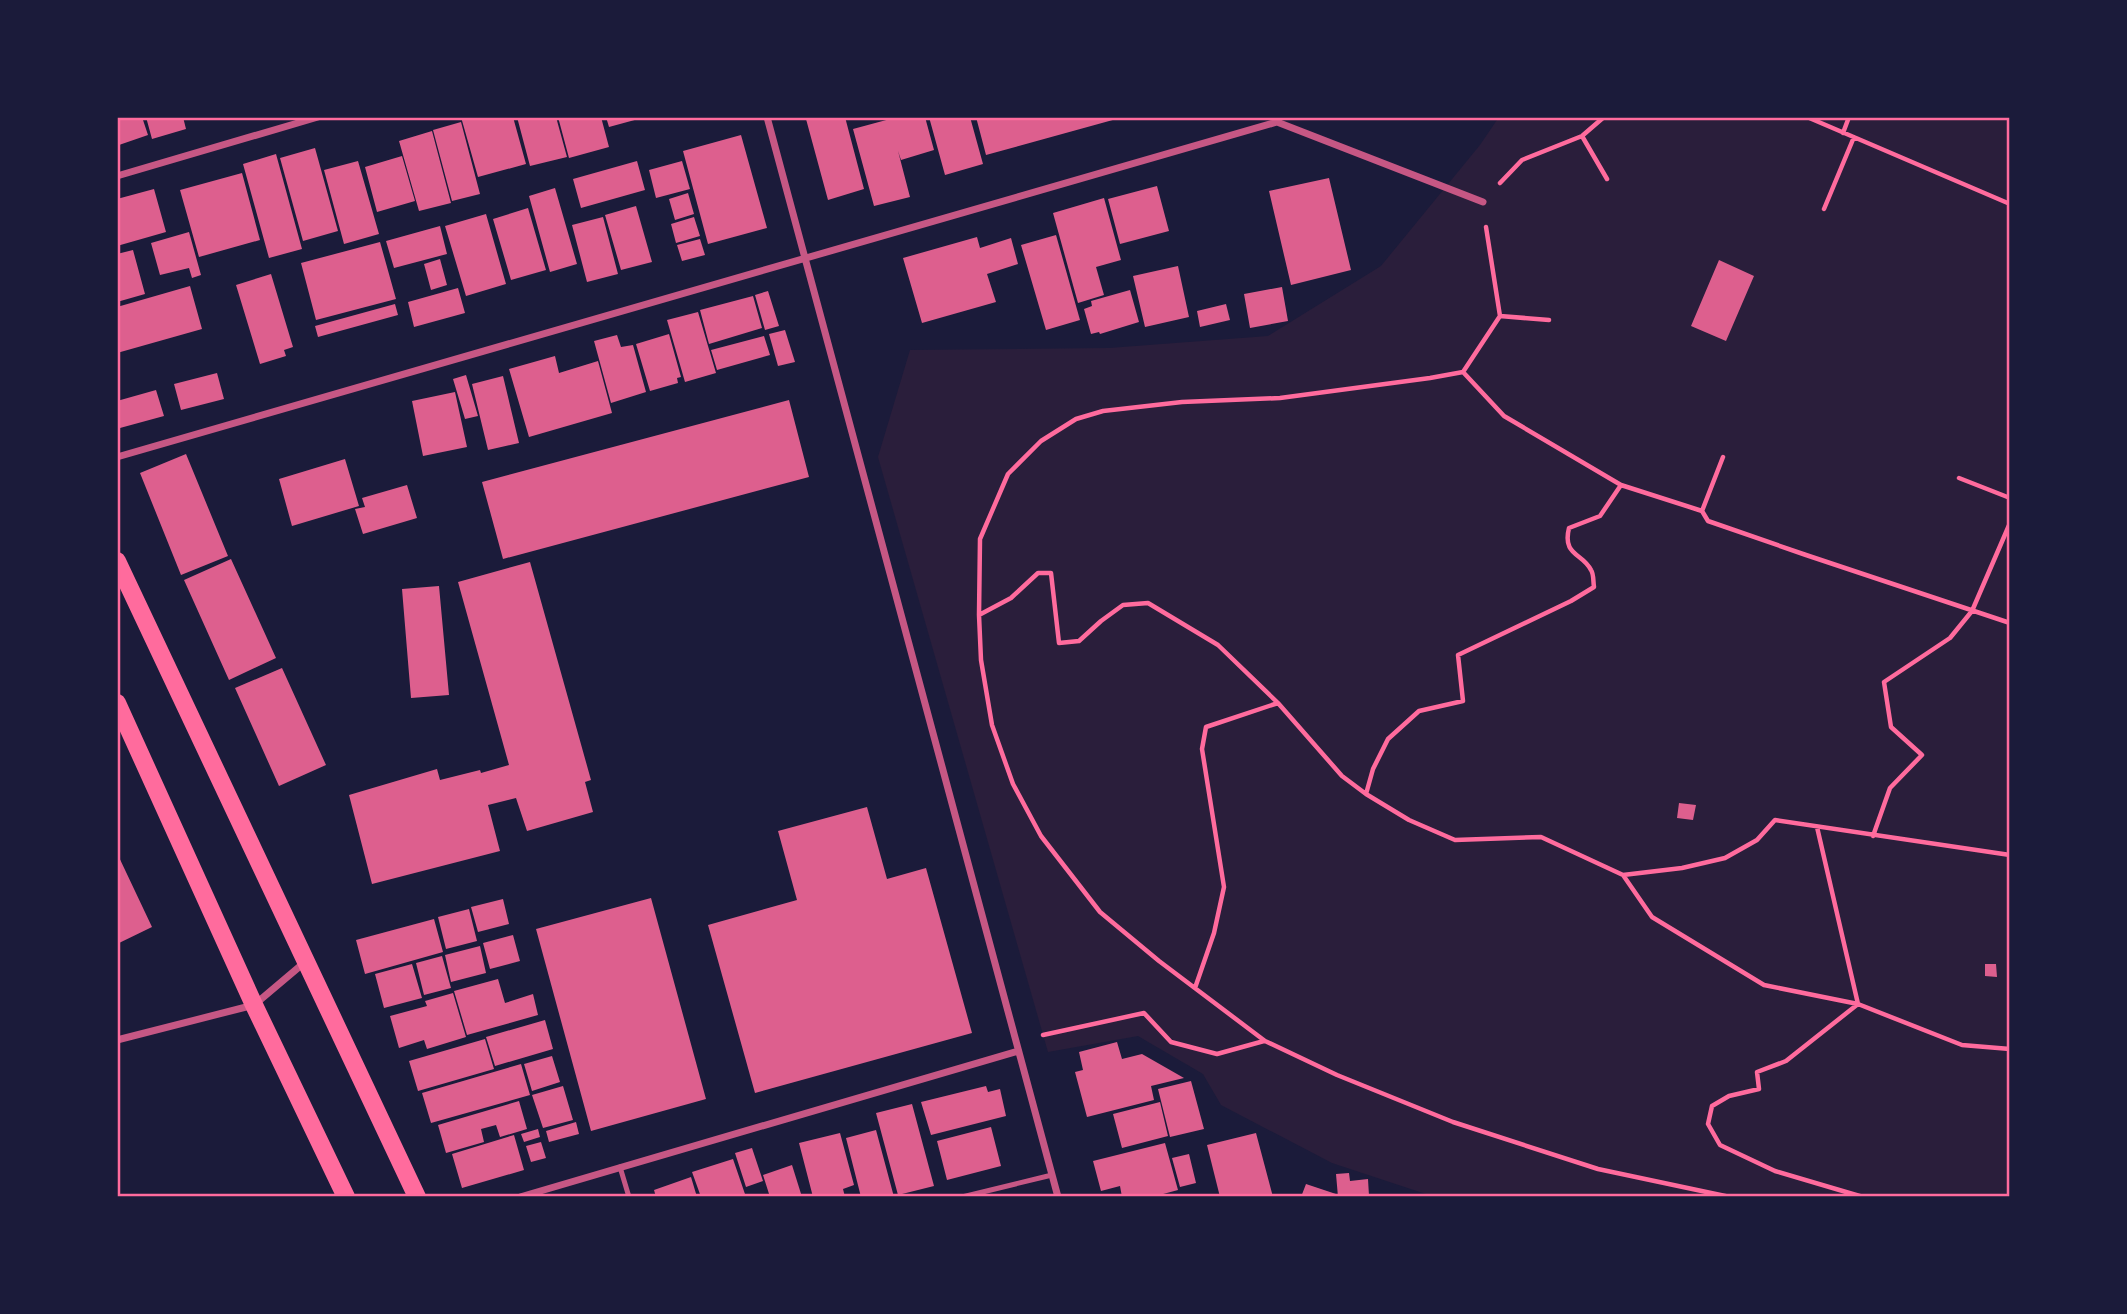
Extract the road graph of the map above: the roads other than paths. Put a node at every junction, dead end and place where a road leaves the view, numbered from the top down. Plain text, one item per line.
1 (318, 117) edge
2 (767, 117) edge
3 (1278, 120) edge
4 (117, 176) edge
5 (1483, 202) road end
6 (805, 258) junction
7 (117, 457) edge
8 (117, 561) edge
9 (117, 703) edge
10 (305, 962) junction
11 (254, 1005) junction
12 (117, 1040) edge
13 (1018, 1051) junction
14 (620, 1167) junction
15 (1052, 1175) junction
16 (346, 1197) edge
17 (417, 1197) edge
18 (520, 1197) edge
19 (629, 1197) edge
20 (962, 1197) edge
21 (1058, 1197) edge

1 - 4 street
2 - 6 street
3 - 5 street
3 - 6 street
6 - 7 street
6 - 13 street
8 - 10 main road
9 - 11 main road
10 - 11 street
10 - 17 main road
11 - 12 street
11 - 16 main road
13 - 14 street
13 - 15 street
14 - 18 street
14 - 19 lane
15 - 20 lane
15 - 21 street

